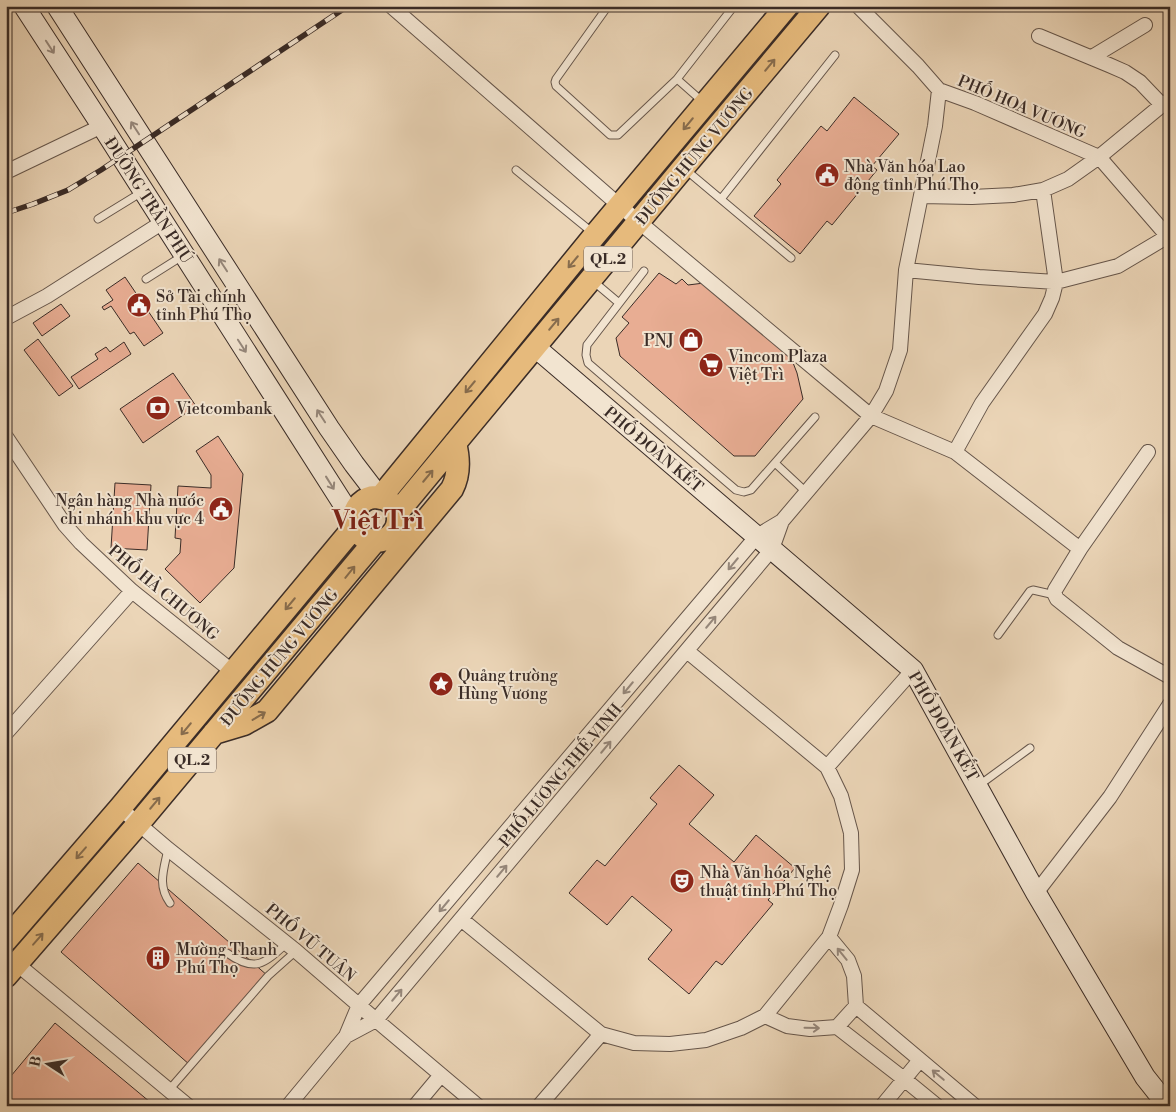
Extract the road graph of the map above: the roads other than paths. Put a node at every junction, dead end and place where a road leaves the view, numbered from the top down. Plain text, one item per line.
1 (24, 6) edge
2 (56, 6) edge
3 (391, 6) edge
4 (608, 6) edge
5 (734, 6) edge
6 (787, 6) edge
7 (820, 6) edge
8 (858, 6) edge
9 (1145, 25) dead end
10 (1039, 36) dead end
11 (835, 55) dead end
12 (1092, 57) junction
13 (677, 79) junction
14 (939, 90) junction
15 (1166, 102) edge
16 (705, 104) junction
17 (102, 126) junction
18 (1099, 158) junction
19 (683, 168) junction
20 (516, 170) dead end
21 (6, 172) edge
22 (1043, 190) junction
23 (143, 191) junction
24 (921, 196) junction
25 (721, 199) junction
26 (620, 206) junction
27 (98, 220) dead end
28 (639, 221) junction
29 (163, 222) junction
30 (595, 235) junction
31 (1169, 237) edge
32 (184, 255) junction
33 (791, 258) dead end
34 (906, 270) junction
35 (644, 271) dead end
36 (146, 279) dead end
37 (591, 279) junction
38 (1056, 282) junction
39 (618, 303) junction
40 (6, 318) edge
41 (535, 347) junction
42 (871, 416) junction
43 (815, 417) dead end
44 (6, 437) edge
45 (455, 443) junction
46 (955, 452) junction
47 (1148, 452) dead end
48 (775, 463) junction
49 (806, 492) junction
50 (380, 498) junction
51 (397, 514) junction
52 (782, 520) junction
53 (354, 523) junction
54 (757, 536) junction
55 (375, 542) junction
56 (772, 549) junction
57 (1080, 549) junction
58 (132, 592) junction
59 (1055, 595) junction
60 (998, 634) dead end
61 (687, 651) junction
62 (914, 670) junction
63 (233, 672) junction
64 (1170, 677) edge
65 (1170, 704) edge
66 (6, 733) edge
67 (214, 733) junction
68 (1030, 748) dead end
69 (827, 767) junction
70 (557, 772) junction
71 (574, 785) junction
72 (978, 786) junction
73 (120, 808) junction
74 (138, 824) junction
75 (168, 849) junction
76 (1036, 893) junction
77 (170, 903) dead end
78 (461, 919) junction
79 (829, 937) junction
80 (6, 940) edge
81 (292, 947) junction
82 (227, 953) dead end
83 (12, 970) edge
84 (359, 1005) junction
85 (856, 1006) junction
86 (765, 1016) junction
87 (376, 1020) junction
88 (838, 1027) junction
89 (600, 1034) junction
90 (346, 1036) junction
91 (920, 1060) junction
92 (441, 1075) junction
93 (904, 1079) junction
94 (169, 1090) junction
95 (188, 1106) edge
96 (288, 1106) edge
97 (415, 1106) edge
98 (478, 1106) edge
99 (539, 1106) edge
100 (882, 1106) edge
101 (936, 1106) edge
102 (975, 1106) edge
103 (1168, 1106) edge

1 -> 17 main road, ĐƯỜNG TRẦN PHÚ
50 -> 2 main road, ĐƯỜNG TRẦN PHÚ
3 - 26 street
4 - 13 lane
5 - 13 lane
6 - 16 main road, ĐƯỜNG HÙNG VƯƠNG / QL.2
19 -> 7 main road, ĐƯỜNG HÙNG VƯƠNG / QL.2
8 - 14 street, PHỐ HOA VƯƠNG
9 - 12 street
10 - 12 street
11 - 25 lane
12 - 15 street
13 - 16 lane
14 - 18 street, PHỐ HOA VƯƠNG
14 - 24 street, PHỐ LƯƠNG THẾ VINH
15 - 18 street
16 -> 26 main road, ĐƯỜNG HÙNG VƯƠNG / QL.2
17 - 21 street
17 - 23 main road, ĐƯỜNG TRẦN PHÚ
18 - 22 street
18 - 31 street, PHỐ HOA VƯƠNG
19 - 25 lane
19 - 28 main road, ĐƯỜNG HÙNG VƯƠNG / QL.2
20 - 30 lane
22 - 24 street
22 - 38 street
23 - 27 lane
23 - 29 main road, ĐƯỜNG TRẦN PHÚ
24 - 34 street, PHỐ LƯƠNG THẾ VINH
25 - 33 lane
26 - 28 street
26 - 30 main road, ĐƯỜNG HÙNG VƯƠNG / QL.2
28 - 37 main road, ĐƯỜNG HÙNG VƯƠNG / QL.2
28 - 42 street
29 - 32 main road, ĐƯỜNG TRẦN PHÚ
29 - 40 street
30 -> 50 main road, ĐƯỜNG HÙNG VƯƠNG / QL.2
31 - 38 street
32 - 36 lane
32 -> 53 main road, ĐƯỜNG TRẦN PHÚ
34 - 38 street
34 - 42 street, PHỐ LƯƠNG THẾ VINH
35 - 39 lane
37 - 39 lane
41 -> 37 main road, ĐƯỜNG HÙNG VƯƠNG / QL.2
38 - 46 street
39 - 48 lane
41 - 45 main road, ĐƯỜNG HÙNG VƯƠNG / QL.2
41 - 54 main road, PHỐ ĐOÀN KẾT
42 - 46 street
42 - 49 street, PHỐ LƯƠNG THẾ VINH
43 - 48 lane
44 - 58 street, PHỐ HÀ CHƯƠNG
51 -> 45 main road, ĐƯỜNG HÙNG VƯƠNG / QL.2
67 -> 45 main road
46 - 57 street
47 - 57 street
48 - 49 lane
49 - 52 street, PHỐ LƯƠNG THẾ VINH
50 - 51 main road
50 - 53 main road, QL.2
51 - 55 main road, QL.2
52 - 54 street, PHỐ LƯƠNG THẾ VINH
52 - 56 street, PHỐ LƯƠNG THẾ VINH
53 - 55 main road
53 -> 63 main road, ĐƯỜNG HÙNG VƯƠNG / QL.2
54 - 56 main road, PHỐ ĐOÀN KẾT
54 -> 70 street, PHỐ LƯƠNG THẾ VINH
67 -> 55 main road, ĐƯỜNG HÙNG VƯƠNG / QL.2
61 -> 56 street, PHỐ LƯƠNG THẾ VINH
56 - 62 main road, PHỐ ĐOÀN KẾT
57 - 59 street
58 - 63 street, PHỐ HÀ CHƯƠNG
58 - 66 street
59 - 60 lane
59 - 64 street
61 - 69 street
71 -> 61 street, PHỐ LƯƠNG THẾ VINH
62 - 69 street
62 - 72 main road, PHỐ ĐOÀN KẾT
63 -> 73 main road, ĐƯỜNG HÙNG VƯƠNG / QL.2
65 - 76 street
74 -> 67 main road, ĐƯỜNG HÙNG VƯƠNG / QL.2
68 - 72 lane
69 - 79 street
70 - 71 street
70 -> 84 street, PHỐ LƯƠNG THẾ VINH
78 -> 71 street, PHỐ LƯƠNG THẾ VINH
72 - 76 main road, PHỐ ĐOÀN KẾT
73 - 74 street, PHỐ VŨ TUÂN
73 -> 80 main road, ĐƯỜNG HÙNG VƯƠNG / QL.2
74 - 75 street, PHỐ VŨ TUÂN
83 -> 74 main road, ĐƯỜNG HÙNG VƯƠNG / QL.2
75 - 77 lane
75 - 81 street, PHỐ VŨ TUÂN
76 - 103 main road, PHỐ ĐOÀN KẾT
87 -> 78 street, PHỐ LƯƠNG THẾ VINH
78 - 89 street
85 -> 79 street
79 - 86 street
81 - 82 lane
81 - 84 street, PHỐ VŨ TUÂN
81 - 94 lane
83 - 94 street
84 - 87 street, PHỐ VŨ TUÂN
84 - 90 street, PHỐ LƯƠNG THẾ VINH
85 - 88 street
85 - 91 street
86 -> 88 street
86 - 89 street
87 - 90 street, PHỐ LƯƠNG THẾ VINH
87 - 92 street, PHỐ VŨ TUÂN
88 - 93 street
89 - 99 street
90 - 96 street, PHỐ LƯƠNG THẾ VINH
91 - 93 street
102 -> 91 street
92 - 97 street
92 - 98 street, PHỐ VŨ TUÂN
93 - 100 street
93 - 101 street
94 - 95 street

